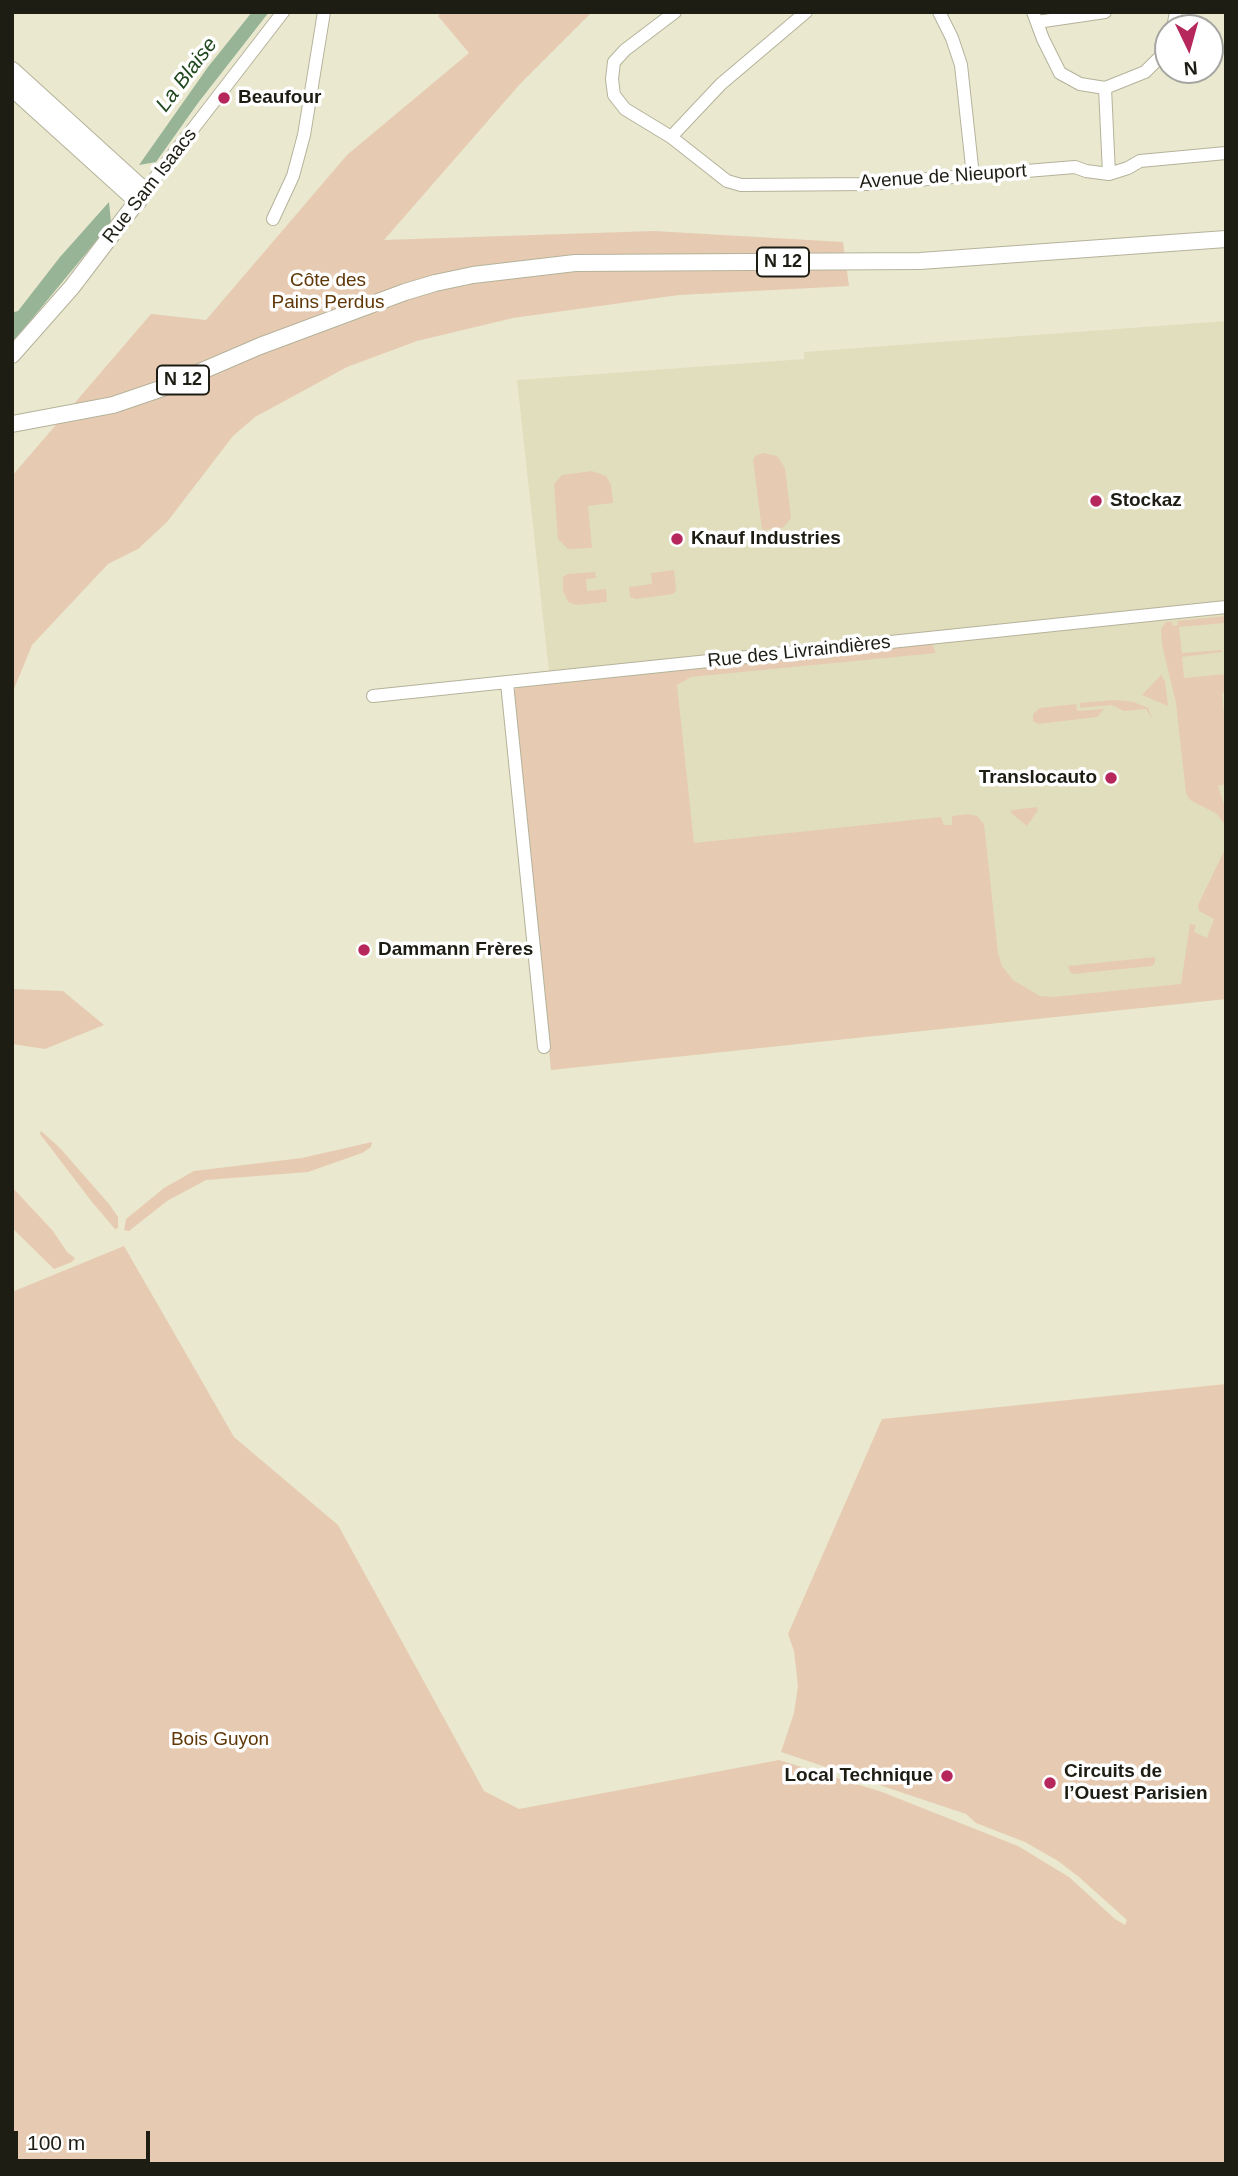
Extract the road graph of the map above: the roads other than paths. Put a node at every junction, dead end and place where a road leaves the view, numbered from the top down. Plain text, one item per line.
1 (283, 12) edge
2 (324, 12) edge
3 (675, 12) edge
4 (806, 12) edge
5 (939, 12) edge
6 (1105, 12) edge
7 (1035, 17) edge
8 (1154, 63) edge
9 (12, 70) edge
10 (12, 88) edge
11 (1105, 88) junction
12 (671, 137) junction
13 (1226, 153) edge
14 (1109, 174) junction
15 (973, 176) junction
16 (141, 196) junction
17 (273, 219) dead end
18 (1226, 239) edge
19 (347, 313) junction
20 (12, 355) edge
21 (12, 424) edge
22 (12, 433) edge
23 (1226, 607) edge
24 (508, 682) junction
25 (373, 696) dead end
26 (544, 1047) dead end

1 - 16 street, Rue Sam Isaacs
2 - 17 street
3 - 12 street, Avenue de Nieuport
4 - 12 street
5 - 15 street
6 - 7 street
7 - 11 street
8 - 11 street
9 - 16 main road
10 - 16 main road
11 - 14 street
12 - 15 street, Avenue de Nieuport
13 - 14 street
14 - 15 street, Avenue de Nieuport
16 - 20 main road, Rue Sam Isaacs
18 - 19 main road, N 12
19 - 21 main road, N 12
19 - 22 main road, N 12
23 - 24 street, Rue des Livraindières
24 - 25 street, Rue des Livraindières
24 - 26 street

